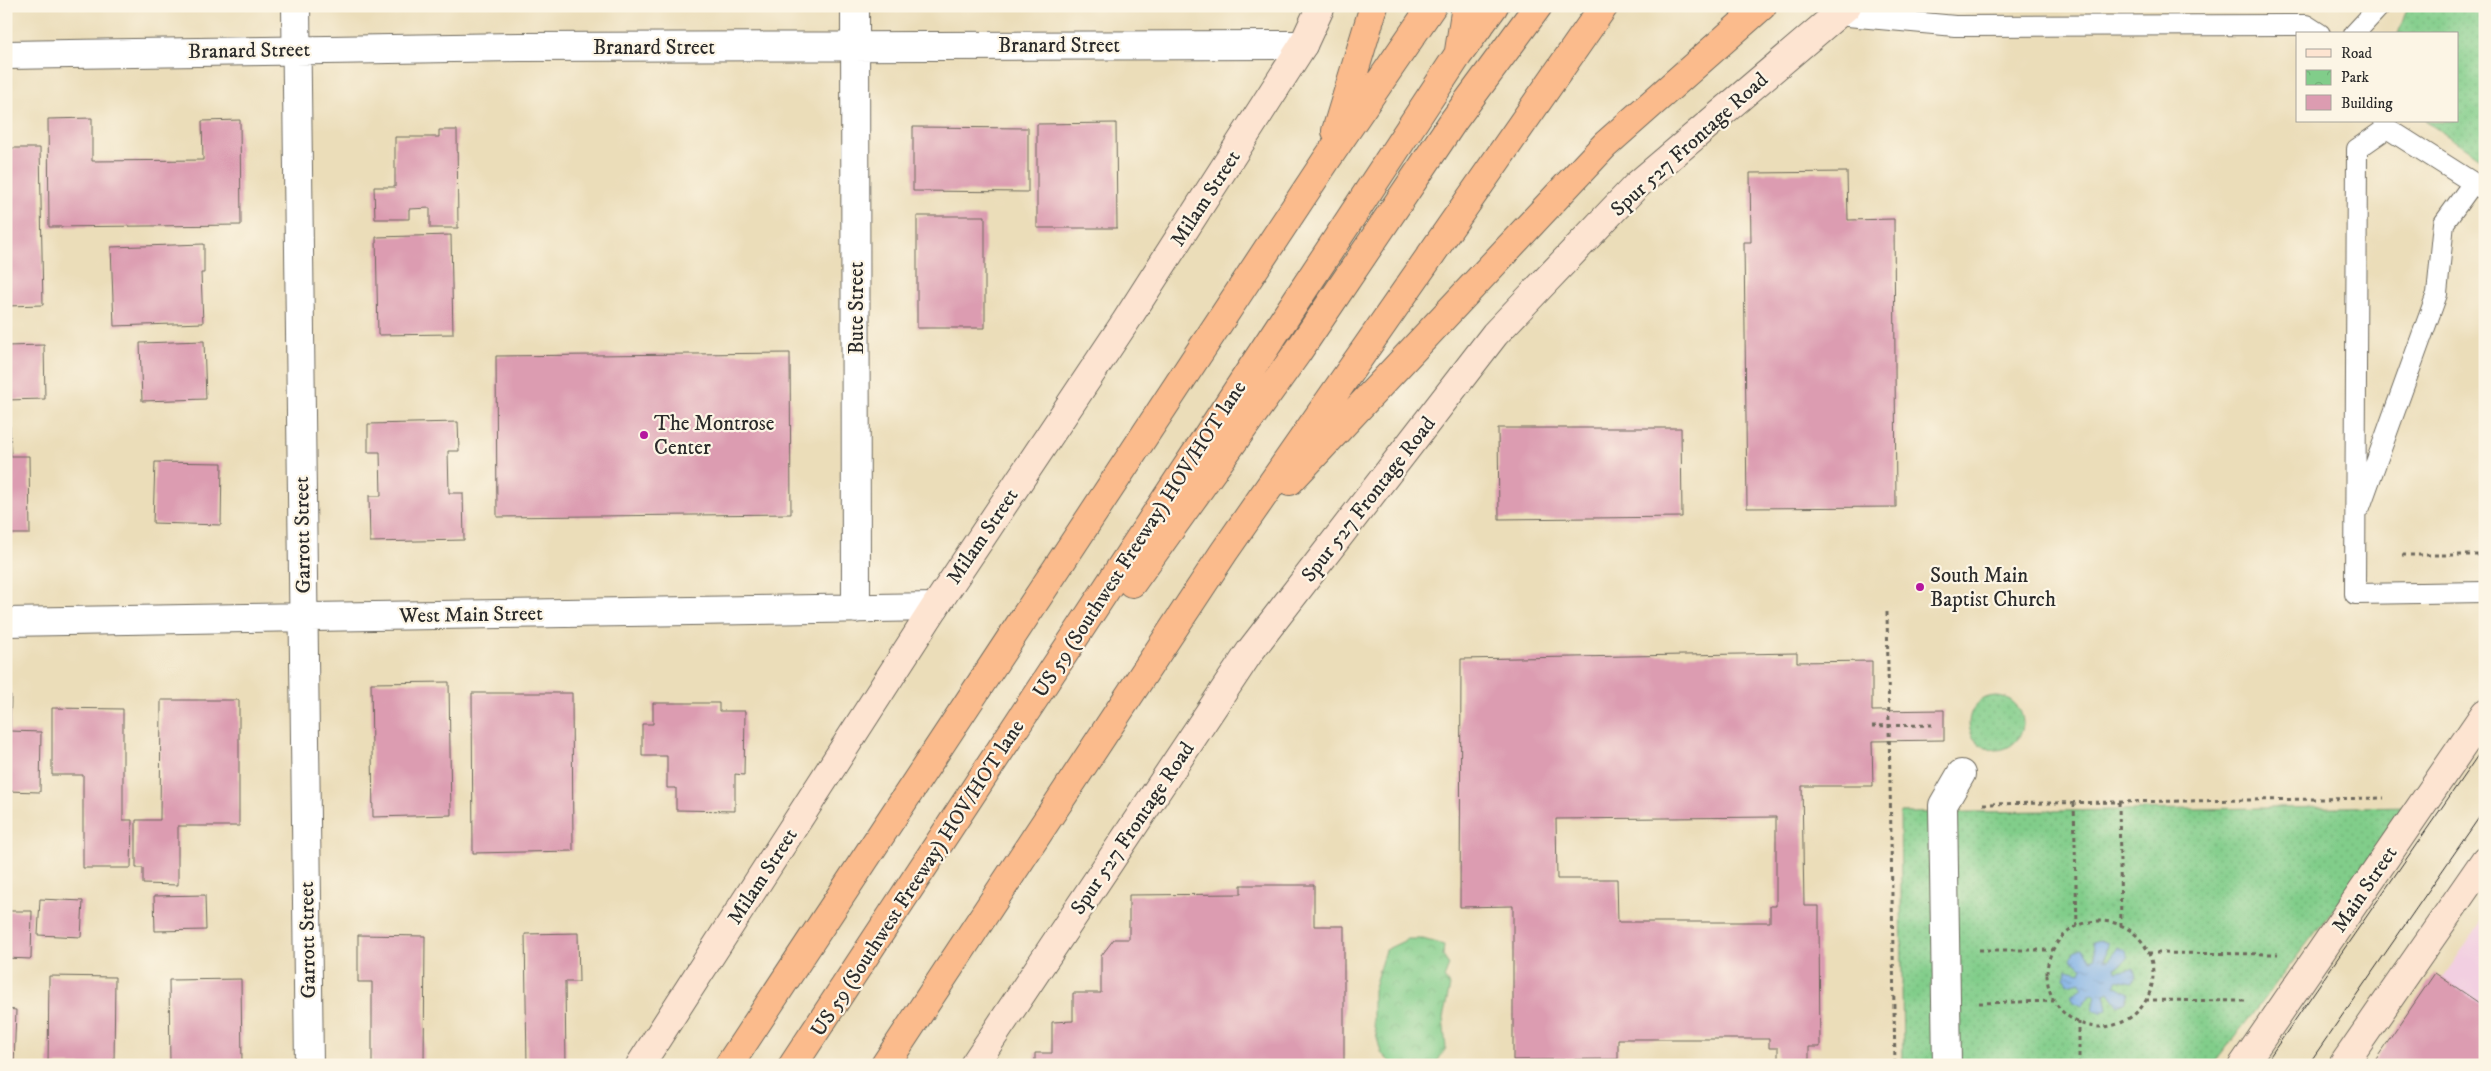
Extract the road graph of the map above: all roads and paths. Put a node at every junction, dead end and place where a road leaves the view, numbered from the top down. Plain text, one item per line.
1 (296, 6) edge
2 (855, 6) edge
3 (1321, 6) edge
4 (1374, 6) edge
5 (1432, 6) edge
6 (1466, 6) edge
7 (1494, 6) edge
8 (1538, 6) edge
9 (1604, 6) edge
10 (1762, 6) edge
11 (2380, 6) edge
12 (1842, 10) edge
13 (2317, 32) edge
14 (2356, 32) edge
15 (1302, 45) junction
16 (856, 46) junction
17 (297, 49) junction
18 (6, 55) edge
19 (1458, 55) junction
20 (2385, 124) edge
21 (1327, 159) junction
22 (2479, 187) edge
23 (2355, 520) junction
24 (1224, 552) junction
25 (2402, 555) dead end
26 (2485, 555) edge
27 (2485, 592) edge
28 (935, 607) junction
29 (856, 609) junction
30 (1887, 612) dead end
31 (304, 618) junction
32 (6, 622) edge
33 (2485, 713) edge
34 (1935, 725) dead end
35 (1872, 726) dead end
36 (1889, 726) junction
37 (1961, 774) dead end
38 (2393, 798) dead end
39 (2119, 802) junction
40 (2074, 803) junction
41 (1943, 805) junction
42 (2485, 860) edge
43 (888, 921) junction
44 (2077, 926) junction
45 (2121, 926) junction
46 (2052, 950) junction
47 (1946, 951) junction
48 (2148, 953) junction
49 (2285, 955) dead end
50 (2146, 1000) junction
51 (2054, 1001) junction
52 (2253, 1001) dead end
53 (1946, 1004) junction
54 (2079, 1022) junction
55 (982, 1060) edge
56 (308, 1065) edge
57 (640, 1065) edge
58 (729, 1065) edge
59 (793, 1065) edge
60 (885, 1065) edge
61 (1895, 1065) edge
62 (1947, 1065) edge
63 (2079, 1065) edge
64 (2243, 1065) edge
65 (2343, 1065) edge

1 - 17 street, Garrott Street
2 - 16 street, Bute Street
3 - 15 main road, Milam Street
4 - 21 highway
5 - 21 highway
6 - 19 highway, US 59 (Southwest Freeway) HOV/HOT lane
7 - 19 highway
8 - 43 highway
9 - 24 highway
10 - 24 highway
11 - 14 lane
12 - 13 lane
12 - 55 main road, Spur 527 Frontage Road
15 - 16 street, Branard Street
15 - 28 main road, Milam Street
16 - 17 street, Branard Street
16 - 29 street, Bute Street
17 - 18 street, Branard Street
17 - 31 street, Garrott Street
19 - 43 highway, US 59 (Southwest Freeway) HOV/HOT lane
20 - 22 lane
20 - 23 lane
21 - 58 highway
22 - 23 lane
23 - 27 lane
24 - 60 highway
25 - 26 path
28 - 29 street, West Main Street
28 - 57 main road, Milam Street
29 - 31 street, West Main Street
30 - 36 path
31 - 32 street, West Main Street
31 - 56 street, Garrott Street
33 - 64 main road, Main Street
34 - 36 path
35 - 36 path
36 - 61 path
37 - 41 street
38 - 39 path
39 - 40 path
39 - 45 path
40 - 41 path
40 - 44 path
41 - 47 street
42 - 65 main road
43 - 59 highway, US 59 (Southwest Freeway) HOV/HOT lane
44 - 45 path
44 - 46 path
45 - 48 path
46 - 47 path
46 - 51 path
47 - 53 street
48 - 49 path
48 - 50 path
50 - 52 path
50 - 54 path
51 - 53 path
51 - 54 path
53 - 62 street
54 - 63 path

